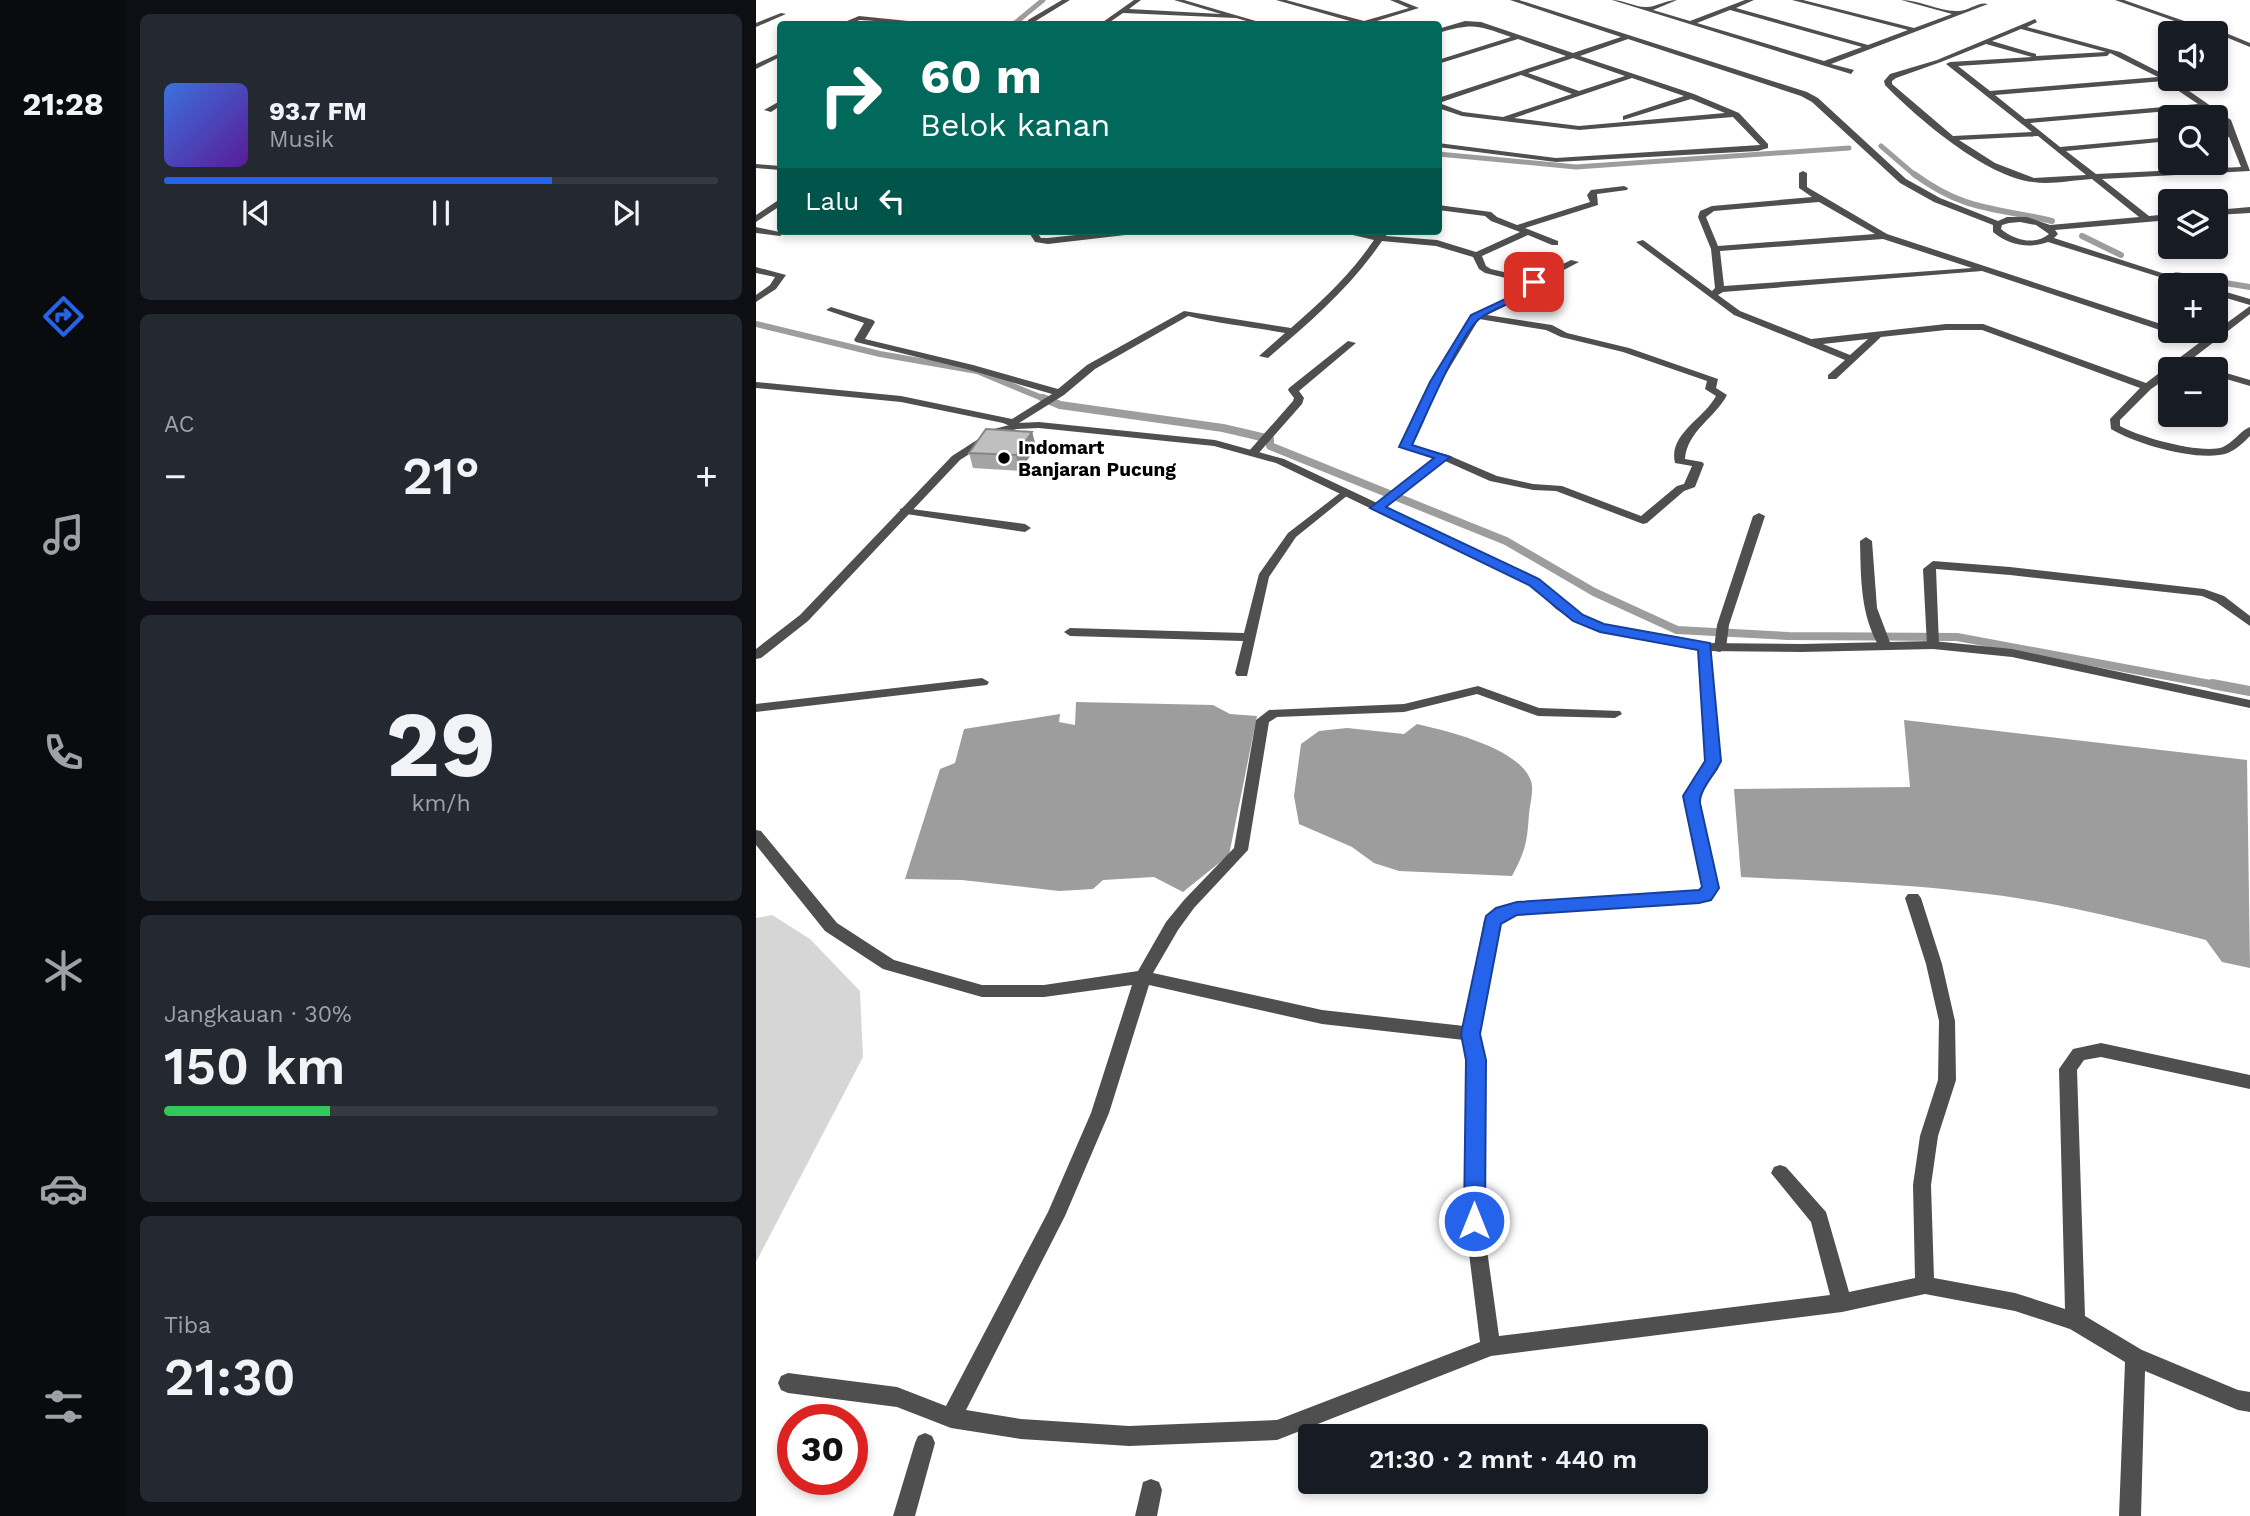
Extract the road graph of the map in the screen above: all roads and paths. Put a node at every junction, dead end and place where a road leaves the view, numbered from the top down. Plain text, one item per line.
1 (1067, 0) edge
2 (1138, 0) edge
3 (1177, 0) edge
4 (1279, 0) edge
5 (1393, 0) edge
6 (1513, 0) edge
7 (1615, 0) edge
8 (1674, 0) edge
9 (1751, 0) edge
10 (1796, 0) edge
11 (1904, 0) edge
12 (2118, 0) edge
13 (1985, 4) dead end
14 (1730, 8) junction
15 (1646, 10) junction
16 (1123, 11) junction
17 (783, 13) dead end
18 (1959, 13) junction
19 (1234, 17) junction
20 (853, 21) edge
21 (883, 21) edge
22 (1030, 21) edge
23 (1108, 21) edge
24 (1251, 21) edge
25 (1352, 21) edge
26 (1372, 21) edge
27 (2035, 21) dead end
28 (2180, 21) edge
29 (1690, 23) junction
30 (756, 25) edge
31 (2021, 27) junction
32 (1442, 30) edge
33 (1914, 30) junction
34 (2228, 35) joint
35 (1517, 37) junction
36 (1628, 37) junction
37 (2250, 38) edge
38 (1986, 42) junction
39 (2250, 45) edge
40 (1868, 47) junction
41 (756, 53) edge
42 (2118, 53) junction
43 (1572, 55) junction
44 (777, 56) edge
45 (777, 57) edge
46 (2046, 58) junction
47 (1442, 61) edge
48 (1938, 61) junction
49 (1823, 64) junction
50 (1954, 66) junction
51 (756, 67) edge
52 (1851, 72) dead end
53 (1521, 73) junction
54 (2158, 75) edge
55 (1632, 76) junction
56 (2158, 80) edge
57 (2184, 91) edge
58 (1988, 93) junction
59 (1580, 94) junction
60 (1691, 96) junction
61 (1442, 102) edge
62 (777, 105) edge
63 (1442, 105) edge
64 (2205, 105) edge
65 (768, 110) dead end
66 (2158, 110) edge
67 (1736, 115) junction
68 (1501, 121) junction
69 (2024, 121) junction
70 (2228, 122) edge
71 (1604, 125) junction
72 (2039, 134) junction
73 (2228, 136) edge
74 (2237, 137) junction
75 (1951, 138) junction
76 (2158, 140) edge
77 (1442, 146) edge
78 (2059, 149) junction
79 (756, 166) edge
80 (777, 168) edge
81 (2248, 169) edge
82 (1803, 173) dead end
83 (2094, 178) junction
84 (1623, 188) dead end
85 (1823, 199) junction
86 (777, 205) edge
87 (1442, 208) edge
88 (2250, 210) edge
89 (2228, 212) edge
90 (2158, 218) edge
91 (756, 219) edge
92 (2147, 219) junction
93 (1998, 224) junction
94 (1516, 228) junction
95 (2049, 228) junction
96 (756, 230) edge
97 (1528, 232) junction
98 (777, 233) edge
99 (1035, 235) edge
100 (1100, 235) edge
101 (1382, 235) edge
102 (1884, 236) junction
103 (2050, 240) junction
104 (1640, 242) dead end
105 (1555, 243) dead end
106 (1715, 249) junction
107 (1477, 255) junction
108 (1574, 262) dead end
109 (1986, 269) junction
110 (756, 270) edge
111 (2158, 274) edge
112 (1534, 282) junction
113 (1717, 292) junction
114 (2228, 296) edge
115 (756, 299) edge
116 (2250, 302) edge
117 (2250, 309) edge
118 (831, 310) dead end
119 (1478, 316) junction
120 (2228, 325) edge
121 (2158, 326) edge
122 (1293, 331) junction
123 (1878, 335) junction
124 (1812, 342) junction
125 (1351, 343) dead end
126 (2204, 343) edge
127 (1264, 356) dead end
128 (2188, 357) edge
129 (1852, 359) junction
130 (1832, 377) dead end
131 (2228, 377) edge
132 (2158, 380) edge
133 (2250, 383) edge
134 (756, 385) edge
135 (2147, 387) junction
136 (1056, 395) junction
137 (1014, 425) junction
138 (2250, 430) edge
139 (1252, 453) junction
140 (1444, 457) junction
141 (1344, 493) junction
142 (1376, 508) junction
143 (904, 511) junction
144 (1759, 516) dead end
145 (1025, 528) dead end
146 (1866, 541) dead end
147 (2250, 622) edge
148 (1070, 632) dead end
149 (1250, 636) junction
150 (1932, 638) junction
151 (1717, 639) junction
152 (1881, 639) junction
153 (756, 655) edge
154 (1242, 673) dead end
155 (982, 682) dead end
156 (2250, 704) edge
157 (756, 708) edge
158 (1615, 714) dead end
159 (756, 835) edge
160 (1913, 898) dead end
161 (1143, 977) junction
162 (1471, 1034) junction
163 (2250, 1082) edge
164 (1780, 1173) dead end
165 (1925, 1286) junction
166 (1842, 1303) junction
167 (2075, 1321) junction
168 (1491, 1346) junction
169 (2134, 1357) junction
170 (788, 1383) dead end
171 (2250, 1402) edge
172 (951, 1418) junction
173 (925, 1443) dead end
174 (1151, 1490) dead end
175 (904, 1516) edge
176 (1146, 1516) edge
177 (2130, 1516) edge

1 - 22 street
2 - 16 street
3 - 19 street
4 - 25 street
5 - 26 street
6 - 36 street
7 - 15 street
8 - 15 street
9 - 14 street
10 - 33 street
11 - 18 street
12 - 28 street
13 - 18 street
14 - 29 street
14 - 40 street
15 - 29 street
16 - 19 street
16 - 23 street
17 - 30 street
18 - 33 street
19 - 24 street
20 - 21 street
27 - 31 street
29 - 49 street
31 - 38 street
31 - 42 street
32 - 35 street
33 - 40 street
34 - 37 street
34 - 39 street
35 - 43 street
35 - 47 street
36 - 43 street
36 - 93 street
38 - 46 street
38 - 48 street
40 - 49 street
41 - 44 street
42 - 46 street
42 - 54 street
43 - 53 street
43 - 55 street
45 - 51 street
46 - 50 street
48 - 50 street
48 - 75 street
49 - 52 street
50 - 58 street
53 - 59 street
53 - 61 street
55 - 59 street
55 - 60 street
56 - 58 street
57 - 64 street
58 - 69 street
59 - 68 street
60 - 67 street
60 - 71 street
62 - 65 street
63 - 68 street
66 - 69 street
67 - 71 street
67 - 77 street
68 - 71 street
69 - 72 street
70 - 74 street
72 - 75 street
72 - 78 street
73 - 74 street
74 - 81 street
75 - 83 street
76 - 78 street
78 - 83 street
79 - 80 street
81 - 83 street
82 - 85 street
83 - 92 street
84 - 94 street
85 - 102 street
85 - 106 street
86 - 91 street
87 - 94 street
88 - 89 street
90 - 92 street
92 - 95 street
93 - 95 street
93 - 103 street
94 - 97 street
95 - 103 street
96 - 98 street
97 - 105 street
97 - 107 street
99 - 100 street
101 - 107 street
101 - 122 street
102 - 106 street
102 - 109 street
103 - 111 street
104 - 113 street
106 - 113 street
107 - 112 street
108 - 112 street
109 - 113 street
109 - 121 street
110 - 115 street
112 - 119 street
113 - 124 street
114 - 116 street
117 - 120 street
118 - 136 street
119 - 140 street
119 - 140 street
122 - 127 street
122 - 136 street
123 - 124 street
123 - 129 street
123 - 135 street
124 - 129 street
125 - 139 street
126 - 128 street
129 - 130 street
131 - 133 street
132 - 135 street
134 - 137 street
135 - 138 street
136 - 137 street
137 - 139 street
137 - 143 street
139 - 141 street
140 - 142 street
141 - 142 street
141 - 149 street
142 - 151 street
143 - 145 street
143 - 153 street
144 - 151 street
146 - 152 street
147 - 150 street
148 - 149 street
149 - 154 street
150 - 152 street
150 - 156 street
151 - 152 street
151 - 162 street
155 - 157 street
158 - 161 street
159 - 161 street
160 - 165 street
161 - 162 street
161 - 172 street
162 - 168 street
163 - 167 street
164 - 166 street
165 - 166 street
165 - 167 street
166 - 168 street
167 - 169 street
168 - 172 street
169 - 171 street
169 - 177 street
170 - 172 street
173 - 175 street
174 - 176 street

